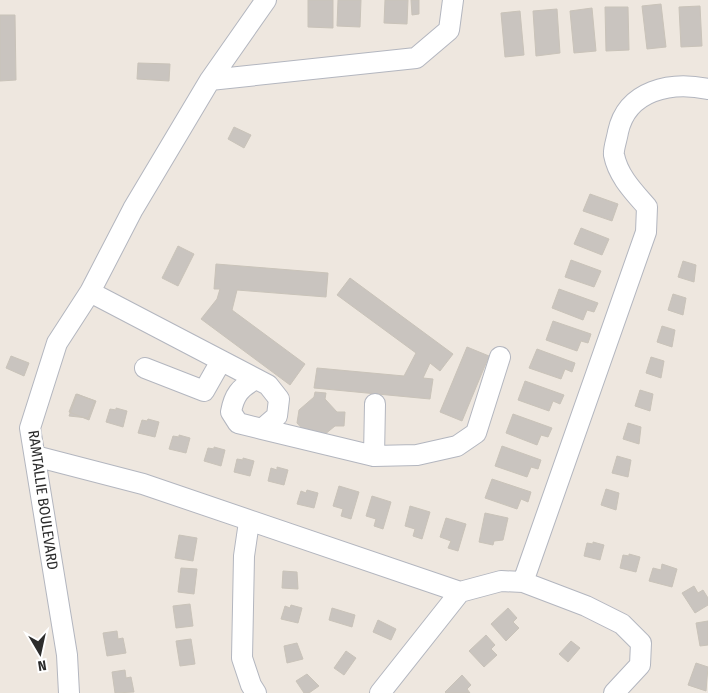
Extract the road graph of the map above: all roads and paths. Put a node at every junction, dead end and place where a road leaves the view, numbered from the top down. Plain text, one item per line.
1 (266, 0) edge
2 (453, 0) edge
3 (210, 80) junction
4 (708, 89) edge
5 (90, 292) junction
6 (500, 357) dead end
7 (221, 361) junction
8 (145, 368) dead end
9 (254, 380) junction
10 (375, 404) dead end
11 (262, 429) junction
12 (35, 456) junction
13 (374, 456) junction
14 (249, 522) junction
15 (523, 582) junction
16 (460, 592) junction
17 (69, 693) edge
18 (256, 693) edge
19 (380, 693) edge
20 (614, 693) edge

1 - 3 street, RAMTALLIE BOULEVARD
2 - 3 street
3 - 5 street, RAMTALLIE BOULEVARD
4 - 15 street
5 - 7 street
5 - 12 street, RAMTALLIE BOULEVARD
6 - 13 street
7 - 8 street
7 - 9 street
9 - 11 street
9 - 11 street
10 - 13 street
11 - 13 street
12 - 14 street
12 - 17 street, RAMTALLIE BOULEVARD
14 - 16 street
14 - 18 street
15 - 16 street
15 - 20 street
16 - 19 street

